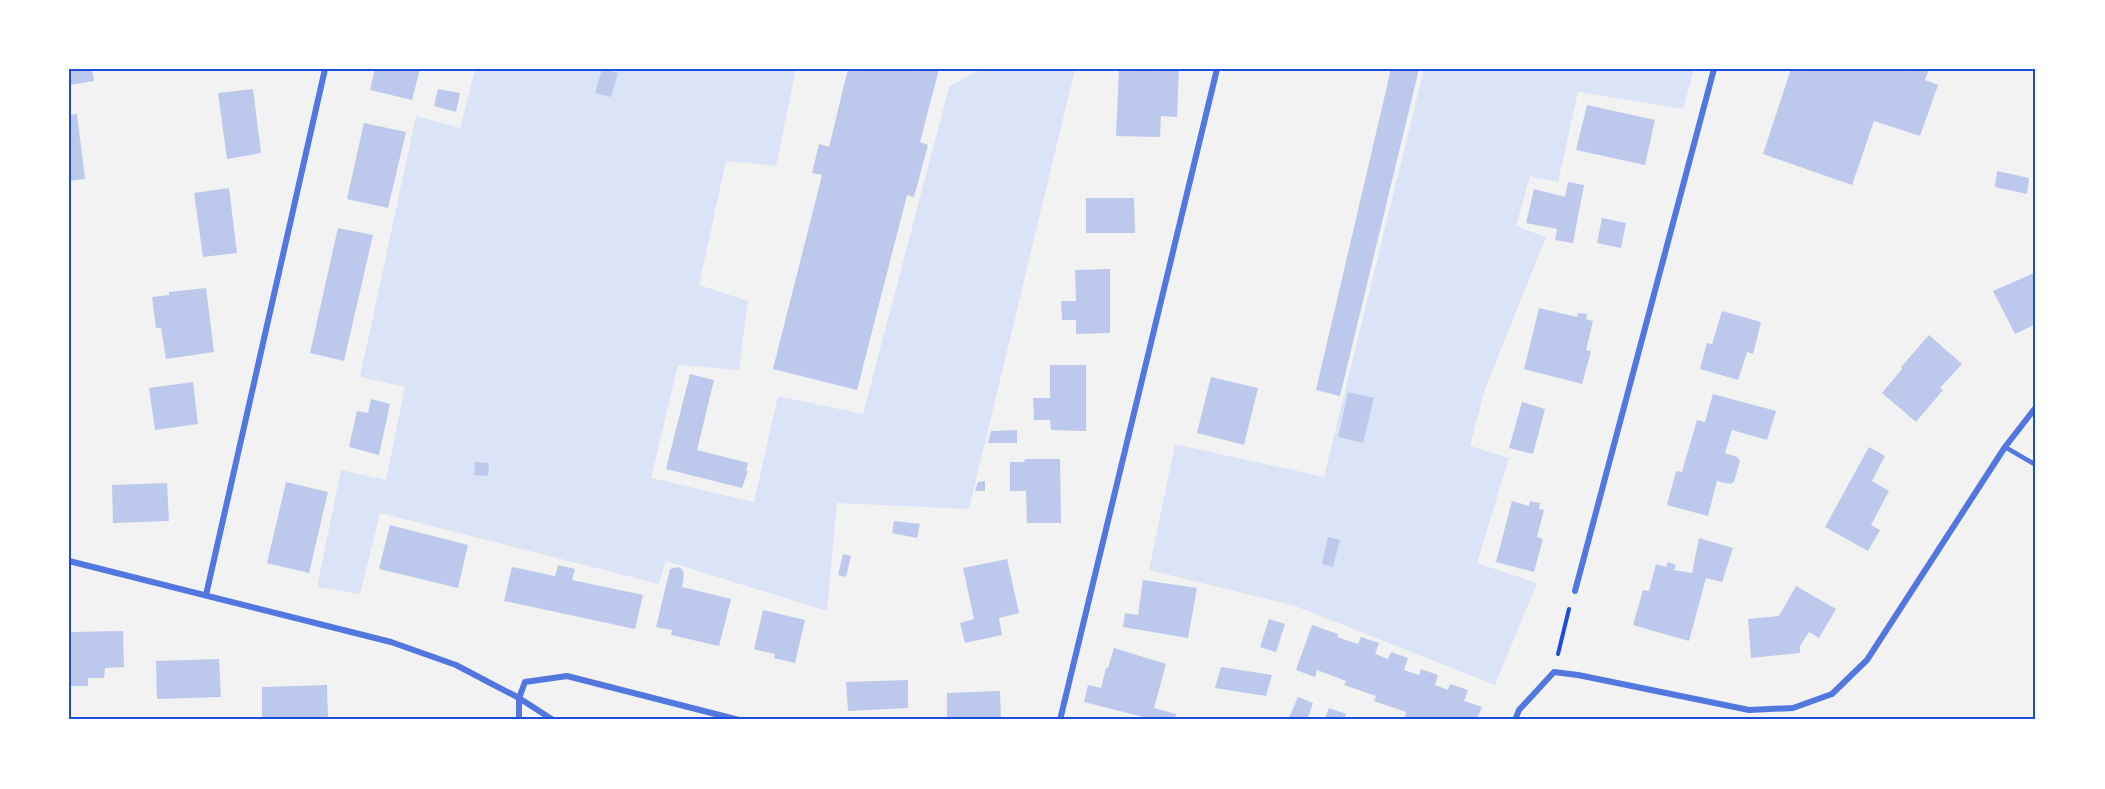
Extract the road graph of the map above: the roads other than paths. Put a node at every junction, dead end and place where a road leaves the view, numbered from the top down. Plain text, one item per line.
1 (325, 69) edge
2 (1217, 69) edge
3 (1714, 69) edge
4 (2036, 407) edge
5 (2005, 447) junction
6 (2036, 465) edge
7 (69, 561) edge
8 (1575, 591) road end
9 (206, 595) junction
10 (519, 698) junction
11 (519, 720) edge
12 (553, 720) edge
13 (739, 720) edge
14 (1060, 720) edge
15 (1515, 720) edge

1 - 9 street
2 - 14 street
3 - 8 street
4 - 5 street
5 - 6 lane
5 - 15 street
7 - 9 street
9 - 10 street
10 - 11 street
10 - 12 street
10 - 13 street

